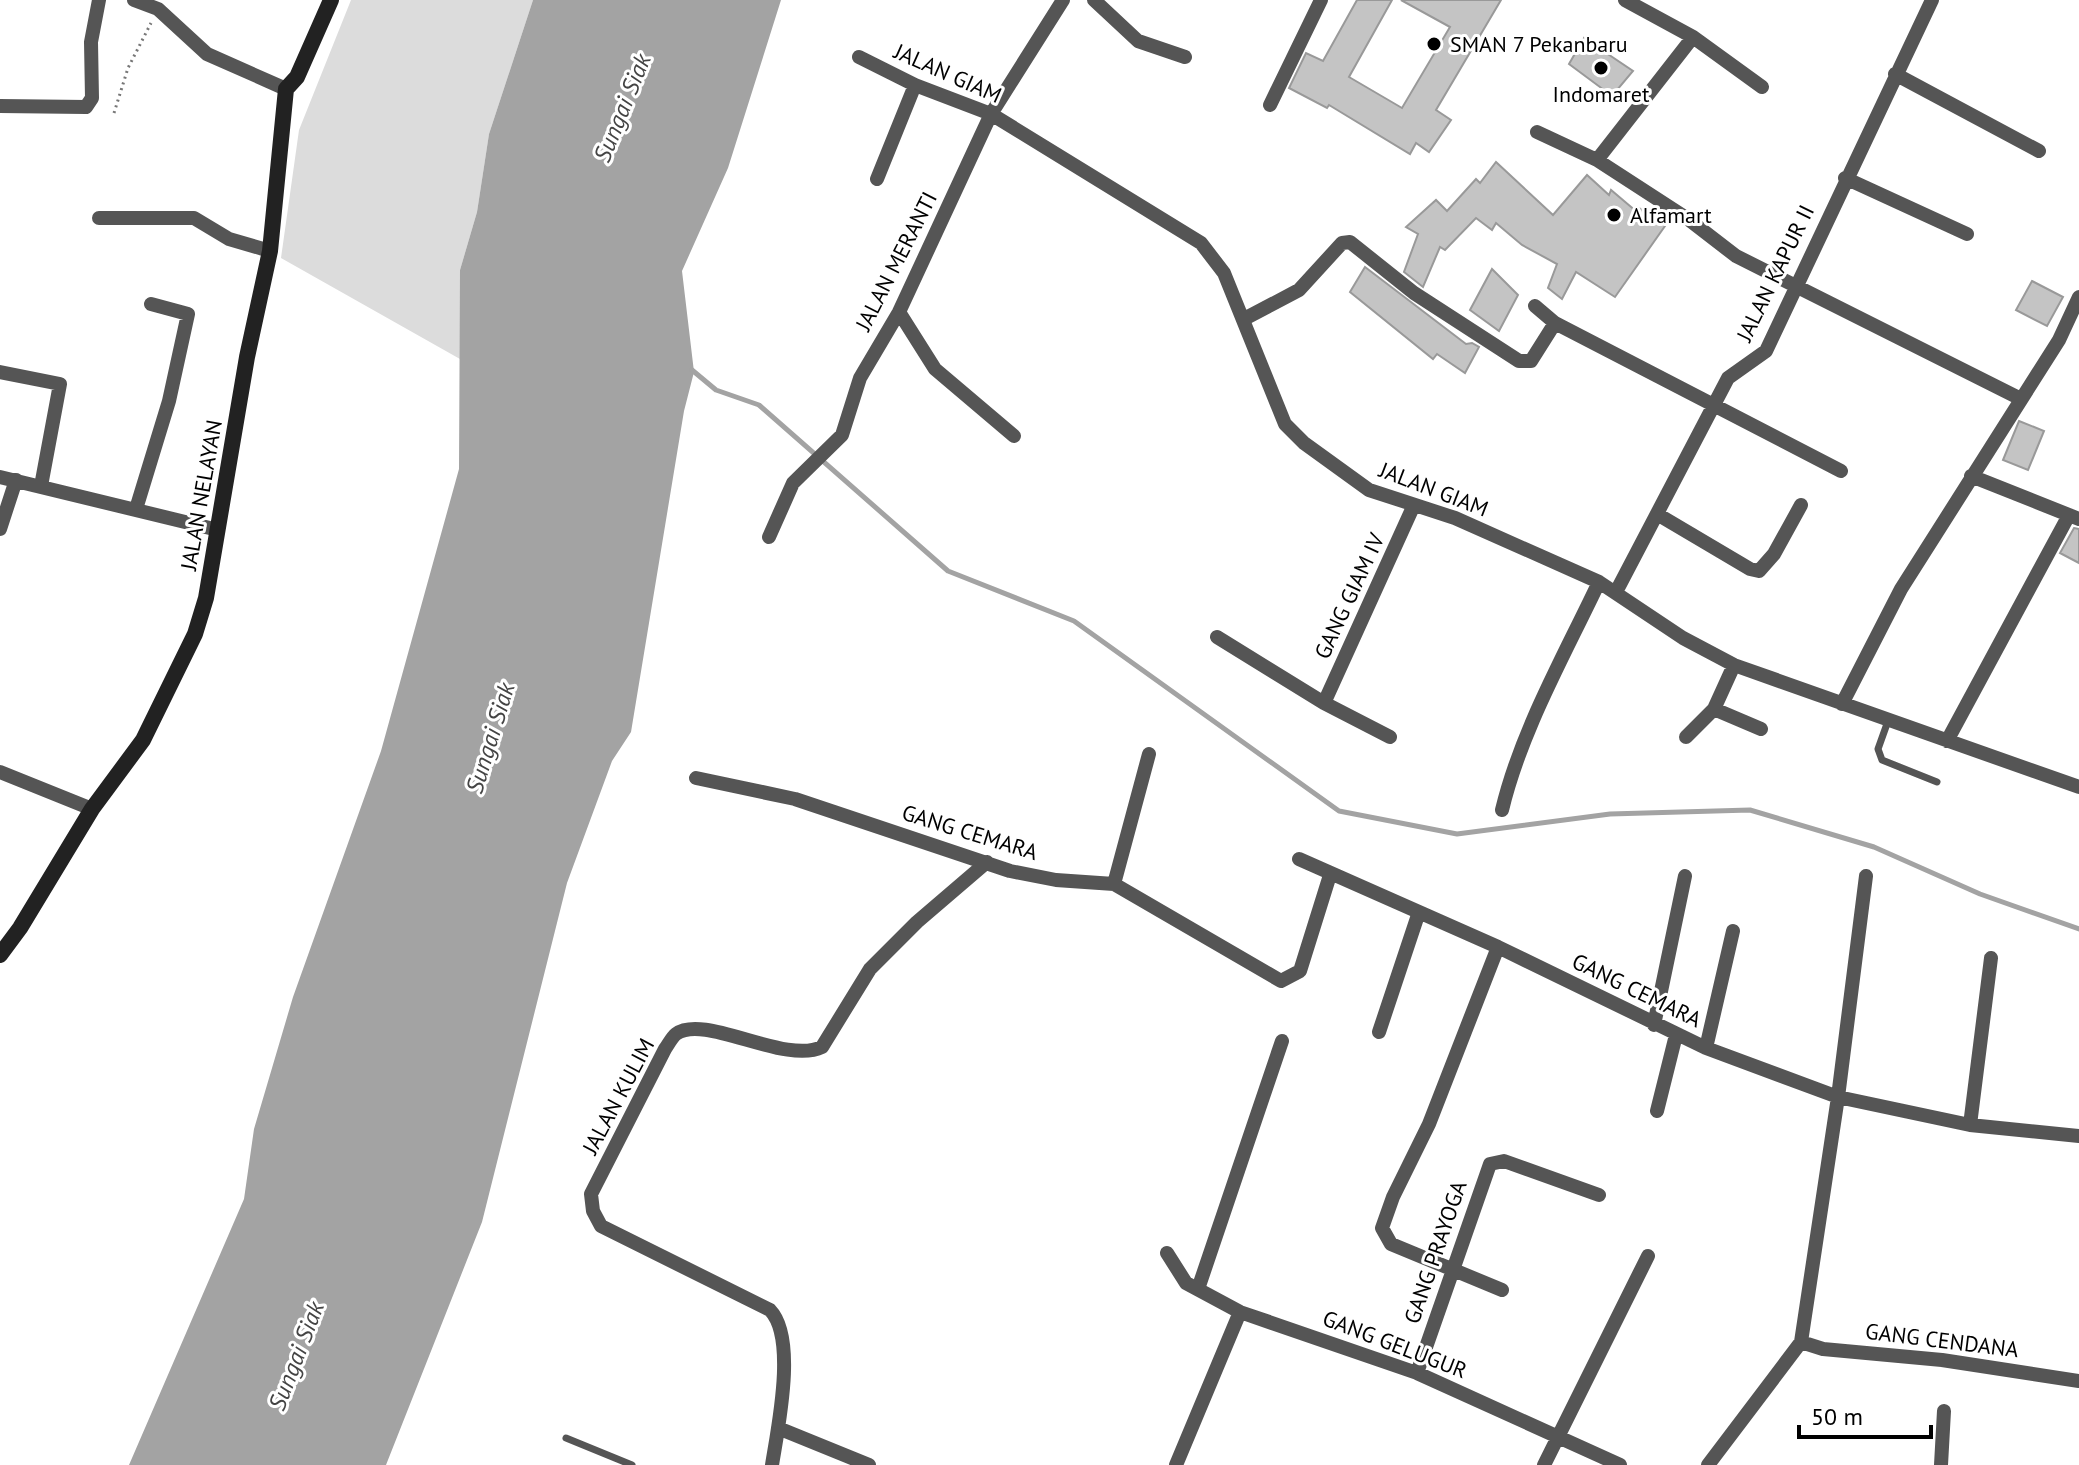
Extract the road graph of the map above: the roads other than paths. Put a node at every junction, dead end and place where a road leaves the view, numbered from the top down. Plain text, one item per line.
1 (99, 0) edge
2 (134, 0) edge
3 (331, 0) edge
4 (1063, 0) edge
5 (1094, 0) edge
6 (1321, 0) edge
7 (1625, 0) edge
8 (1932, 0) edge
9 (1693, 37) junction
10 (859, 57) dead end
11 (1185, 57) dead end
12 (1895, 74) junction
13 (915, 85) junction
14 (1762, 87) dead end
15 (286, 89) junction
16 (1270, 105) dead end
17 (0, 106) edge
18 (991, 114) junction
19 (1537, 132) dead end
20 (2039, 151) dead end
21 (1597, 160) junction
22 (1845, 178) junction
23 (877, 179) dead end
24 (99, 218) dead end
25 (1967, 234) dead end
26 (270, 251) junction
27 (1795, 289) junction
28 (2079, 297) edge
29 (151, 304) dead end
30 (1535, 306) dead end
31 (899, 312) junction
32 (1244, 319) junction
33 (1555, 323) junction
34 (0, 372) edge
35 (2021, 399) junction
36 (1713, 405) junction
37 (1014, 436) dead end
38 (1841, 471) dead end
39 (1971, 476) junction
40 (0, 477) edge
41 (16, 480) junction
42 (41, 486) junction
43 (1801, 505) dead end
44 (1413, 507) junction
45 (136, 509) junction
46 (1657, 514) junction
47 (2074, 517) edge
48 (0, 529) edge
49 (218, 530) junction
50 (769, 537) dead end
51 (1599, 582) junction
52 (1616, 592) junction
53 (1217, 637) dead end
54 (1734, 665) junction
55 (1324, 703) junction
56 (1842, 704) junction
57 (1714, 709) junction
58 (1888, 721) junction
59 (1761, 729) dead end
60 (1390, 737) dead end
61 (1686, 737) dead end
62 (1947, 741) junction
63 (1149, 754) dead end
64 (0, 772) edge
65 (696, 778) dead end
66 (1937, 782) dead end
67 (2079, 787) edge
68 (92, 809) junction
69 (1502, 810) dead end
70 (1299, 859) dead end
71 (987, 862) junction
72 (1330, 875) junction
73 (1685, 876) dead end
74 (1866, 876) dead end
75 (1114, 884) junction
76 (1419, 912) junction
77 (1733, 931) dead end
78 (1498, 947) junction
79 (0, 955) edge
80 (1991, 958) dead end
81 (1654, 1025) junction
82 (1379, 1032) dead end
83 (1676, 1035) junction
84 (1282, 1041) dead end
85 (1706, 1048) junction
86 (1838, 1097) junction
87 (1657, 1111) dead end
88 (1970, 1125) junction
89 (2079, 1136) edge
90 (1599, 1195) dead end
91 (1167, 1253) dead end
92 (1648, 1256) dead end
93 (1454, 1271) junction
94 (1198, 1289) junction
95 (1502, 1290) dead end
96 (1240, 1312) junction
97 (1801, 1342) junction
98 (1417, 1373) junction
99 (2079, 1381) edge
100 (1944, 1411) dead end
101 (778, 1428) junction
102 (1558, 1437) junction
103 (566, 1438) dead end
104 (632, 1465) edge
105 (772, 1465) edge
106 (869, 1465) edge
107 (1176, 1465) edge
108 (1544, 1465) edge
109 (1620, 1465) edge
110 (1708, 1465) edge
111 (1941, 1465) edge

1 - 17 street
2 - 15 street
3 - 15 main road, JALAN NELAYAN
4 - 18 street, JALAN MERANTI
5 - 11 street
6 - 16 street
7 - 9 street
8 - 12 street, JALAN KAPUR II
9 - 14 street
9 - 21 street
10 - 13 street, JALAN GIAM
12 - 20 street
12 - 22 street, JALAN KAPUR II
13 - 18 street, JALAN GIAM
13 - 23 street
15 - 26 main road, JALAN NELAYAN
18 - 31 street, JALAN MERANTI
18 - 32 street, JALAN GIAM
19 - 21 street
21 - 27 street
22 - 25 street
22 - 27 street, JALAN KAPUR II
24 - 26 street
26 - 49 main road, JALAN NELAYAN
27 - 35 street
27 - 36 street, JALAN KAPUR II
28 - 35 street
29 - 45 street
30 - 33 street
31 - 37 street
31 - 50 street, JALAN MERANTI
32 - 33 street
32 - 44 street, JALAN GIAM
33 - 36 street
34 - 42 street
35 - 39 street
36 - 38 street
36 - 46 street, JALAN KAPUR II
39 - 47 street
39 - 56 street
40 - 41 street
41 - 42 street
41 - 48 street
42 - 45 street
43 - 46 street
44 - 51 street, JALAN GIAM
44 - 55 street, GANG GIAM IV
45 - 49 street
46 - 52 street, JALAN KAPUR II
47 - 62 street
49 - 68 main road, JALAN NELAYAN
51 - 52 street, JALAN GIAM
51 - 69 street
52 - 54 street, JALAN GIAM
53 - 55 street
54 - 56 street, JALAN GIAM
54 - 57 street
55 - 60 street
56 - 58 street, JALAN GIAM
57 - 59 street
57 - 61 street
58 - 62 street, JALAN GIAM
58 - 66 lane
62 - 67 street, JALAN GIAM
63 - 75 street
64 - 68 street
65 - 71 street, GANG CEMARA
68 - 79 main road, JALAN NELAYAN
70 - 72 street, GANG CEMARA
71 - 75 street, GANG CEMARA
71 - 101 street, JALAN KULIM
72 - 75 street, GANG CEMARA
72 - 76 street, GANG CEMARA
73 - 81 street
74 - 86 street
76 - 78 street, GANG CEMARA
76 - 82 street
77 - 85 street
78 - 81 street, GANG CEMARA
78 - 93 street
80 - 88 street
81 - 83 street, GANG CEMARA
83 - 85 street, GANG CEMARA
83 - 87 street
84 - 94 street
85 - 86 street, GANG CEMARA
86 - 88 street, GANG CEMARA
86 - 97 street
88 - 89 street, GANG CEMARA
90 - 93 street, GANG PRAYOGA
91 - 94 street, GANG GELUGUR
92 - 102 street
93 - 95 street
93 - 98 street, GANG PRAYOGA
94 - 96 street, GANG GELUGUR
96 - 98 street, GANG GELUGUR
96 - 107 street
97 - 99 street, GANG CENDANA
97 - 110 street
98 - 102 street, GANG GELUGUR
100 - 111 street
101 - 105 street, JALAN KULIM
101 - 106 street
102 - 108 street
102 - 109 street, GANG GELUGUR
103 - 104 lane

